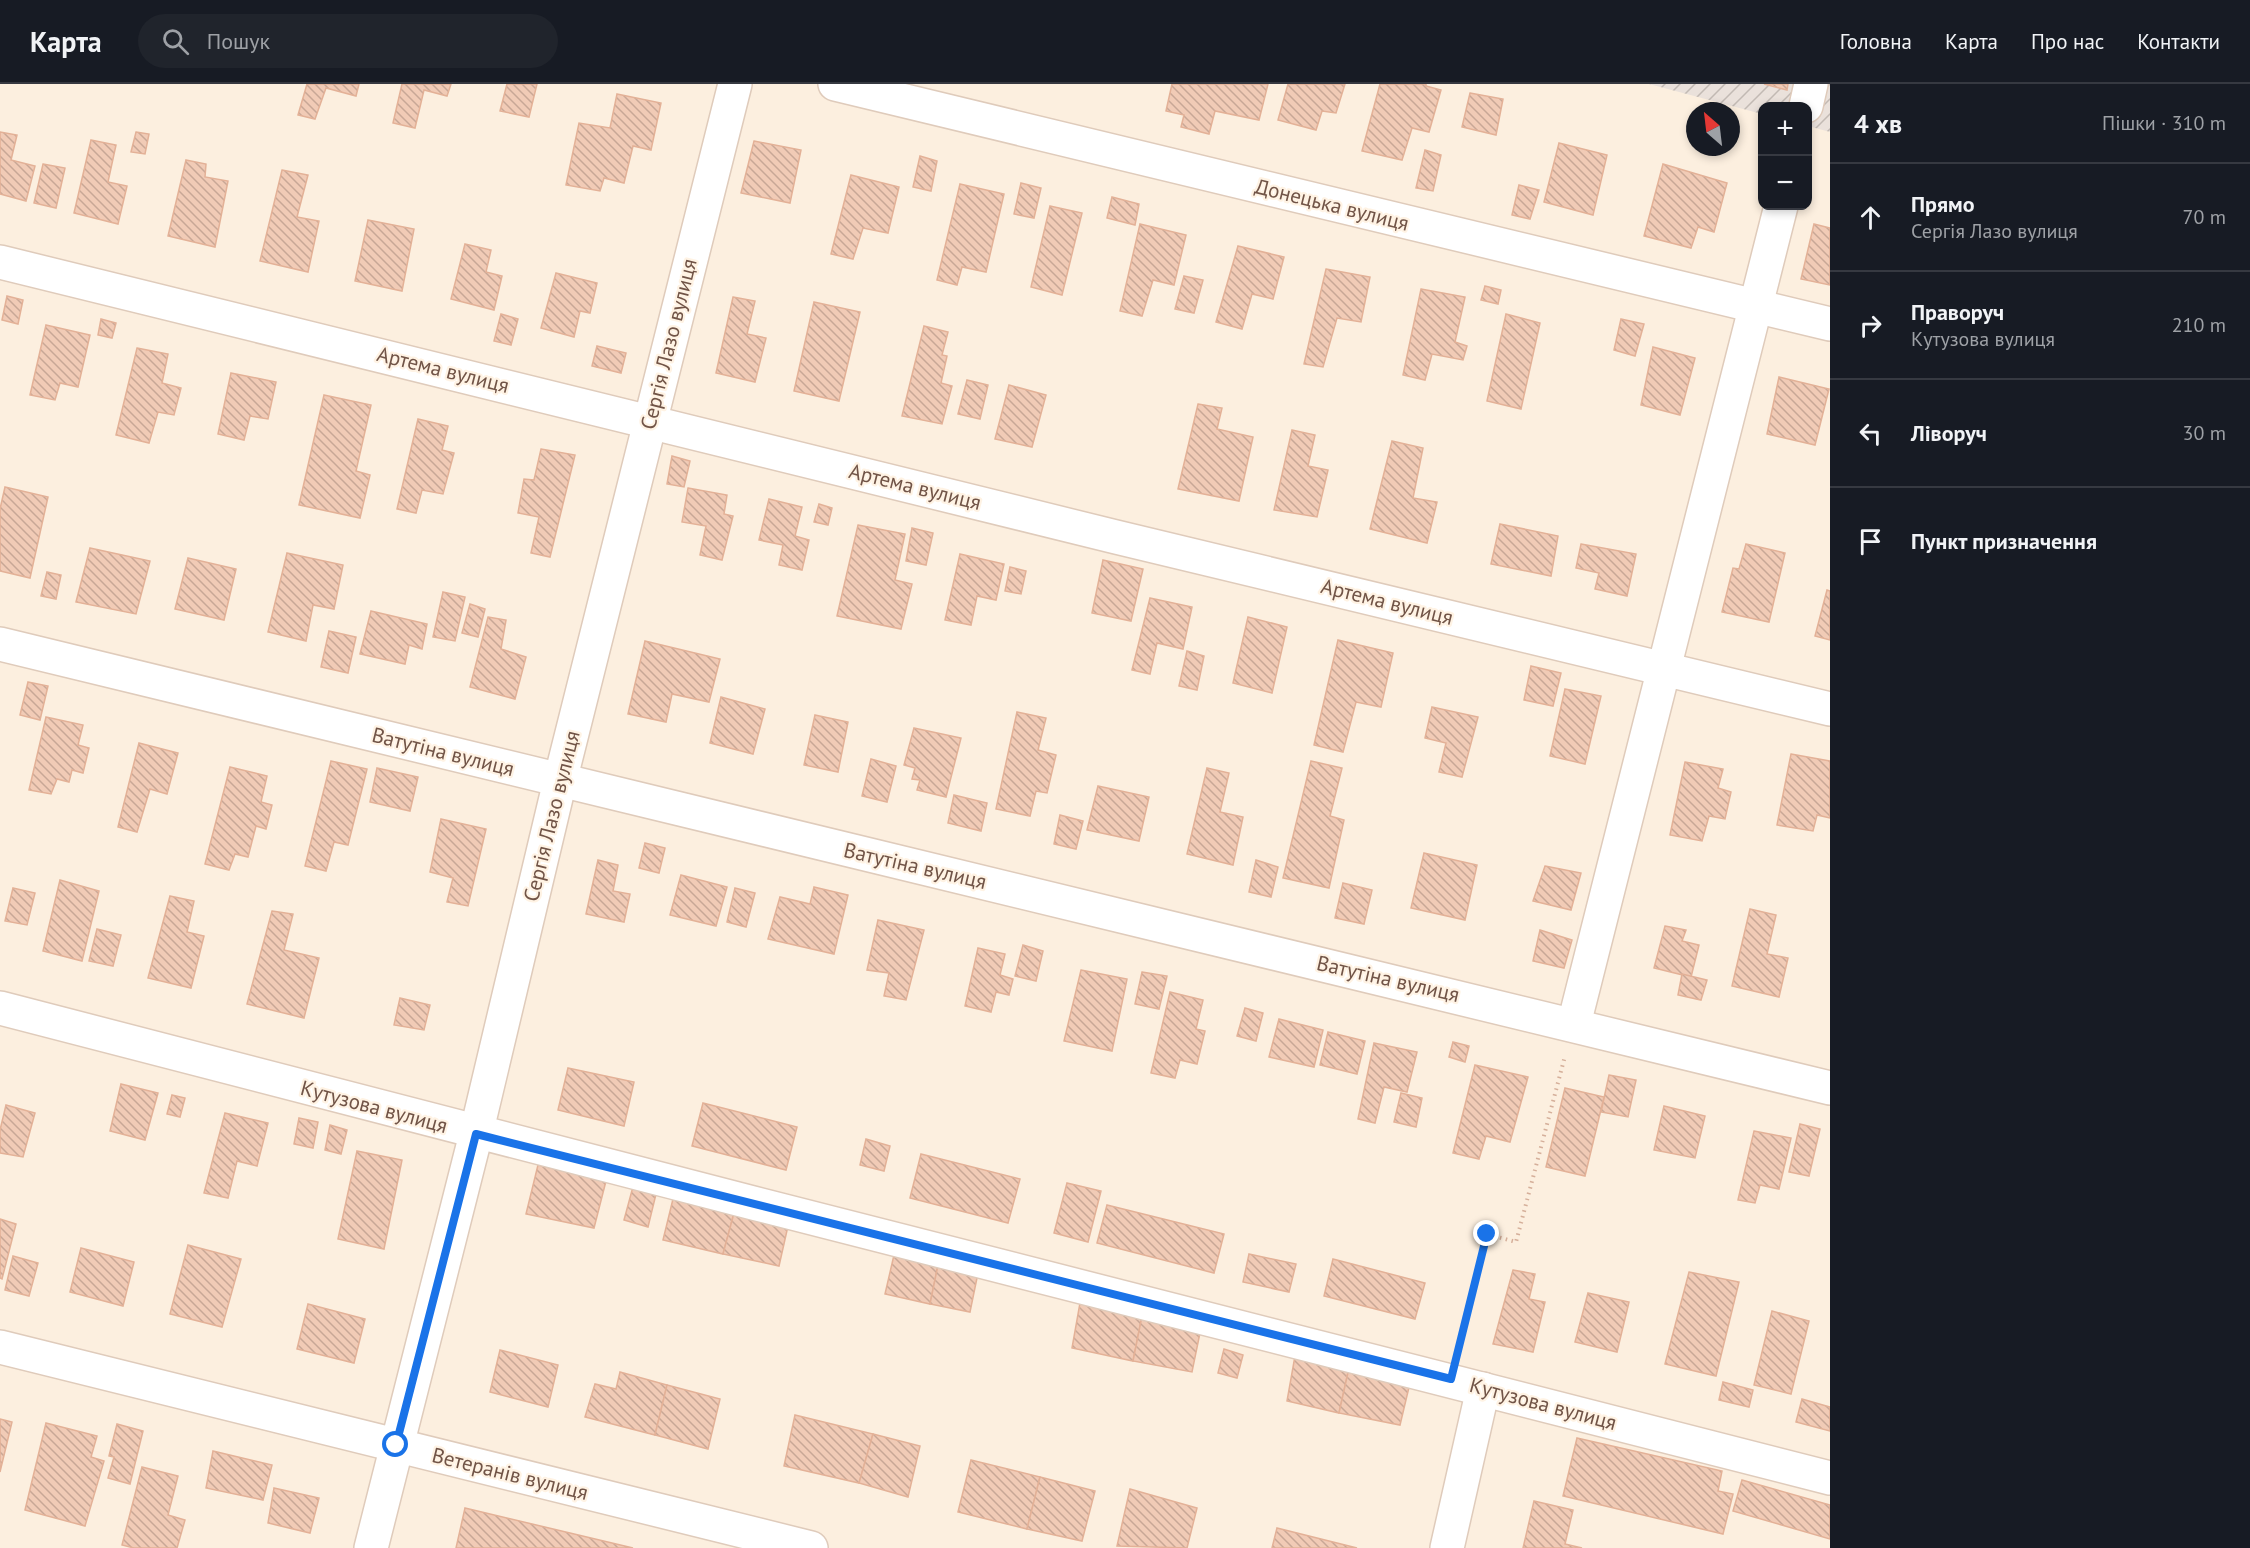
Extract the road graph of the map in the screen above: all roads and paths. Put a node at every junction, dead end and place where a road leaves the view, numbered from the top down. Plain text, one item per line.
1 (735, 84) edge
2 (835, 84) edge
3 (1811, 84) edge
4 (1807, 102) edge
5 (1780, 210) edge
6 (0, 262) edge
7 (1756, 307) junction
8 (1830, 324) edge
9 (650, 420) junction
10 (0, 644) edge
11 (1665, 669) junction
12 (1830, 709) edge
13 (560, 781) junction
14 (0, 1008) edge
15 (1574, 1024) junction
16 (1830, 1088) edge
17 (476, 1134) junction
18 (0, 1347) edge
19 (1451, 1379) junction
20 (1483, 1389) junction
21 (396, 1445) junction
22 (1830, 1478) edge
23 (371, 1548) edge
24 (811, 1548) edge
25 (1447, 1548) edge

1 - 9 street, Сергія Лазо вулиця
2 - 7 street, Донецька вулиця
3 - 4 street
5 - 7 street
6 - 9 street, Артема вулиця
7 - 8 street, Донецька вулиця
7 - 11 street
9 - 11 street, Артема вулиця
9 - 13 street, Сергія Лазо вулиця
10 - 13 street, Ватутіна вулиця
11 - 12 street, Артема вулиця
11 - 15 street
13 - 15 street, Ватутіна вулиця
13 - 17 street, Сергія Лазо вулиця
14 - 17 street, Кутузова вулиця
15 - 16 street, Ватутіна вулиця
15 - 19 path
17 - 19 street, Кутузова вулиця
17 - 21 street, Сергія Лазо вулиця
18 - 21 street, Ветеранів вулиця
19 - 20 street, Кутузова вулиця
20 - 22 street, Кутузова вулиця
20 - 25 street
21 - 23 street, Сергія Лазо вулиця
21 - 24 street, Ветеранів вулиця

